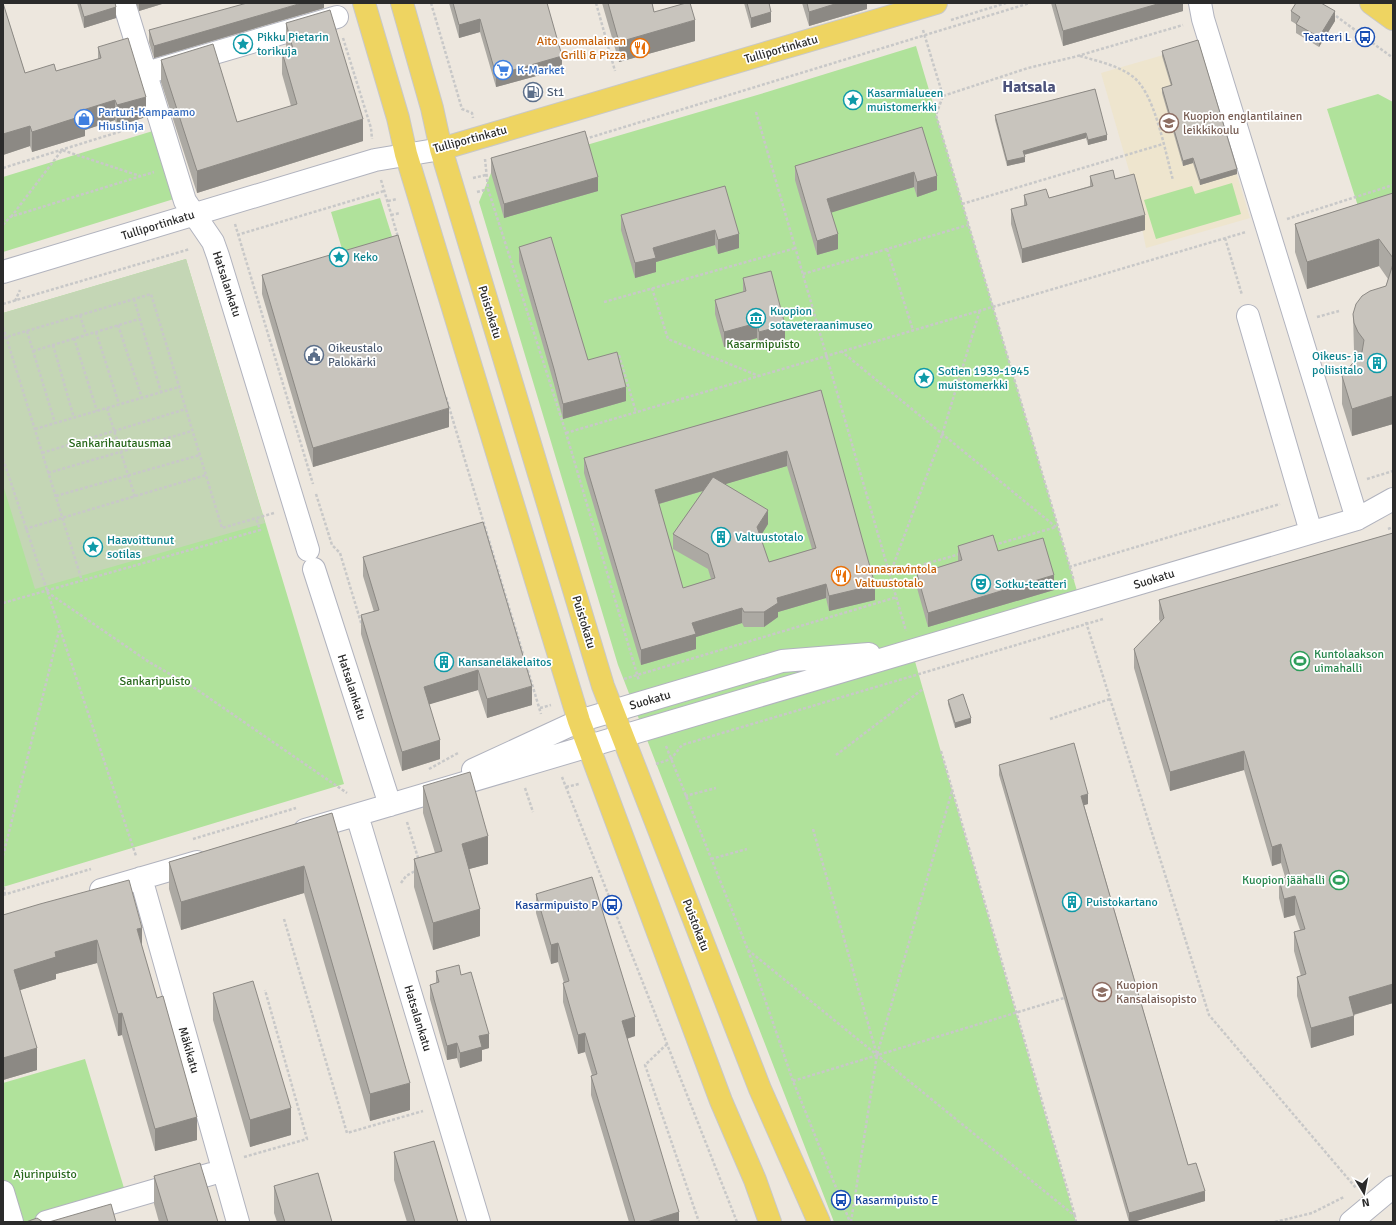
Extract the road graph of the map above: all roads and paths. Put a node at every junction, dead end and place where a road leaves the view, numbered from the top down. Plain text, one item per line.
1 (124, 3) edge
2 (364, 3) edge
3 (402, 3) edge
4 (431, 3) edge
5 (596, 3) edge
6 (936, 3) edge
7 (1030, 3) edge
8 (1371, 3) edge
9 (890, 10) edge
10 (1201, 11) edge
11 (1329, 11) edge
12 (337, 17) joint
13 (1393, 18) edge
14 (924, 35) junction
15 (1080, 56) junction
16 (1393, 58) edge
17 (615, 71) dead end
18 (146, 73) junction
19 (943, 96) junction
20 (756, 112) dead end
21 (160, 119) junction
22 (479, 138) junction
23 (579, 141) edge
24 (1163, 144) junction
25 (441, 149) junction
26 (62, 150) junction
27 (406, 154) junction
28 (375, 160) junction
29 (174, 165) junction
30 (3, 168) edge
31 (493, 168) edge
32 (486, 170) junction
33 (141, 176) junction
34 (1173, 180) dead end
35 (1393, 185) edge
36 (229, 203) junction
37 (962, 204) junction
38 (194, 214) junction
39 (10, 217) junction
40 (3, 225) edge
41 (968, 225) junction
42 (1267, 226) junction
43 (398, 238) edge
44 (1225, 238) junction
45 (796, 248) junction
46 (887, 249) junction
47 (3, 272) edge
48 (803, 274) junction
49 (22, 286) dead end
50 (652, 288) junction
51 (134, 299) junction
52 (604, 302) dead end
53 (3, 304) edge
54 (992, 307) junction
55 (980, 310) junction
56 (80, 315) junction
57 (1248, 316) joint
58 (139, 319) junction
59 (118, 325) junction
60 (3, 327) edge
61 (913, 330) junction
62 (27, 331) junction
63 (96, 332) junction
64 (86, 335) junction
65 (4, 337) edge
66 (74, 338) junction
67 (53, 345) junction
68 (33, 351) junction
69 (840, 351) junction
70 (619, 355) edge
71 (827, 356) junction
72 (759, 376) junction
73 (179, 387) junction
74 (444, 390) edge
75 (161, 392) junction
76 (142, 398) junction
77 (119, 404) junction
78 (108, 408) junction
79 (186, 409) junction
80 (97, 411) junction
81 (636, 412) junction
82 (74, 418) junction
83 (55, 423) junction
84 (35, 429) junction
85 (115, 431) junction
86 (192, 431) junction
87 (566, 433) junction
88 (942, 435) junction
89 (121, 452) junction
90 (42, 453) junction
91 (200, 455) junction
92 (3, 459) edge
93 (1393, 471) edge
94 (48, 474) junction
95 (129, 475) junction
96 (206, 475) junction
97 (311, 477) dead end
98 (1347, 485) junction
99 (56, 496) junction
100 (135, 497) junction
101 (1301, 498) junction
102 (1393, 498) edge
103 (296, 506) junction
104 (62, 518) junction
105 (256, 518) junction
106 (1357, 519) junction
107 (1057, 527) junction
108 (26, 529) junction
109 (1311, 532) junction
110 (989, 546) edge
111 (966, 553) edge
112 (890, 574) junction
113 (82, 581) junction
114 (46, 591) junction
115 (897, 597) junction
116 (3, 603) edge
117 (1087, 624) dead end
118 (59, 630) junction
119 (912, 651) junction
120 (637, 675) junction
121 (603, 686) junction
122 (923, 689) dead end
123 (573, 698) junction
124 (1110, 699) junction
125 (648, 700) junction
126 (540, 708) junction
127 (614, 710) junction
128 (1050, 719) dead end
129 (579, 721) junction
130 (658, 727) junction
131 (548, 736) junction
132 (624, 737) junction
133 (682, 745) dead end
134 (588, 747) junction
135 (941, 751) dead end
136 (836, 755) dead end
137 (555, 757) junction
138 (671, 759) junction
139 (383, 782) junction
140 (524, 786) dead end
141 (716, 788) dead end
142 (952, 790) junction
143 (347, 793) junction
144 (342, 795) dead end
145 (685, 796) junction
146 (302, 806) dead end
147 (399, 808) junction
148 (533, 812) dead end
149 (357, 815) junction
150 (813, 829) dead end
151 (284, 836) edge
152 (192, 839) dead end
153 (747, 849) dead end
154 (142, 854) dead end
155 (3, 856) edge
156 (136, 856) junction
157 (215, 856) edge
158 (129, 858) dead end
159 (711, 858) junction
160 (93, 869) dead end
161 (141, 878) junction
162 (3, 882) edge
163 (399, 888) dead end
164 (4, 895) edge
165 (84, 895) edge
166 (284, 919) dead end
167 (748, 950) junction
168 (265, 990) dead end
169 (1064, 998) edge
170 (1016, 1013) junction
171 (667, 1044) junction
172 (877, 1055) junction
173 (793, 1081) junction
174 (425, 1110) dead end
175 (244, 1157) dead end
176 (211, 1174) dead end
177 (1393, 1187) edge
178 (3, 1192) edge
179 (1075, 1216) junction
180 (12, 1222) edge
181 (46, 1222) edge
182 (238, 1222) edge
183 (479, 1222) edge
184 (699, 1222) edge
185 (737, 1222) edge
186 (770, 1222) edge
187 (819, 1222) edge
188 (850, 1222) edge
189 (1076, 1222) edge
190 (1275, 1222) edge
191 (1351, 1222) edge

1 - 18 street, Hatsalankatu
2 - 27 main road
3 - 25 main road, Puistokatu
4 - 22 path
5 - 17 path
6 - 9 main road, Tulliportinkatu
7 - 14 path
8 - 13 main road
9 - 22 main road, Tulliportinkatu
10 - 15 path
10 - 42 street
11 - 16 path
12 - 18 street
12 - 28 path
14 - 19 path
14 - 23 path
15 - 19 path
15 - 24 path
18 - 21 street, Hatsalankatu
19 - 37 path
20 - 45 path
21 - 26 path
21 - 29 street, Hatsalankatu
22 - 25 main road, Tulliportinkatu
22 - 32 path
24 - 34 path
24 - 37 path
25 - 27 street, Tulliportinkatu
25 - 121 main road, Puistokatu
26 - 30 path
26 - 33 path
26 - 39 path
27 - 28 street, Tulliportinkatu
27 - 123 main road
28 - 36 street, Tulliportinkatu
28 - 43 path
29 - 33 path
29 - 38 street, Hatsalankatu
31 - 32 path
32 - 87 path
33 - 39 path
35 - 42 path
36 - 38 street, Tulliportinkatu
36 - 97 path
37 - 41 path
38 - 47 street, Tulliportinkatu
38 - 103 street, Hatsalankatu
39 - 40 path
41 - 46 path
41 - 54 path
42 - 44 path
42 - 98 street
44 - 54 path
44 - 57 path
45 - 48 path
45 - 50 path
46 - 48 path
46 - 61 path
48 - 71 path
49 - 53 path
50 - 52 path
50 - 72 path
51 - 56 path
51 - 58 path
51 - 73 path
54 - 55 path
54 - 107 path
55 - 61 path
55 - 88 path
56 - 62 path
56 - 64 path
57 - 101 street
58 - 59 path
58 - 75 path
59 - 63 path
59 - 76 path
60 - 65 path
61 - 69 path
62 - 65 path
62 - 68 path
63 - 64 path
63 - 77 path
64 - 66 path
65 - 84 path
66 - 67 path
66 - 80 path
67 - 68 path
67 - 82 path
68 - 83 path
69 - 71 path
69 - 88 path
70 - 81 path
71 - 72 path
71 - 112 path
72 - 81 path
73 - 75 path
73 - 79 path
74 - 126 path
75 - 76 path
76 - 77 path
77 - 78 path
78 - 80 path
78 - 85 path
79 - 85 path
79 - 86 path
80 - 82 path
81 - 87 path
82 - 83 path
83 - 84 path
84 - 90 path
85 - 89 path
85 - 90 path
86 - 89 path
86 - 91 path
87 - 120 path
88 - 107 path
88 - 112 path
89 - 94 path
89 - 95 path
90 - 94 path
91 - 95 path
91 - 96 path
92 - 108 path
93 - 98 path
94 - 99 path
95 - 99 path
95 - 100 path
96 - 100 path
96 - 105 path
98 - 106 street
99 - 104 path
100 - 104 path
101 - 107 path
101 - 109 street
102 - 106 street, Suokatu
103 - 105 path
103 - 139 street, Hatsalankatu
104 - 108 path
104 - 113 path
105 - 113 path
106 - 109 street, Suokatu
107 - 110 path
108 - 114 path
109 - 119 street, Suokatu
111 - 112 path
112 - 115 path
113 - 114 path
114 - 116 path
114 - 118 path
114 - 143 path
115 - 119 path
115 - 120 path
117 - 124 path
118 - 155 path
118 - 156 path
119 - 125 street, Suokatu
119 - 130 street, Suokatu
120 - 121 path
120 - 125 path
121 - 127 main road, Puistokatu
122 - 136 path
123 - 126 path
123 - 129 main road
124 - 128 path
124 - 190 path
125 - 127 street, Suokatu
126 - 131 path
127 - 129 street, Suokatu
127 - 132 main road, Puistokatu
129 - 131 street, Suokatu
129 - 134 main road
130 - 132 street, Suokatu
130 - 138 path
131 - 147 street, Suokatu
132 - 134 street, Suokatu
132 - 187 main road, Puistokatu
133 - 138 path
134 - 137 street, Suokatu
134 - 186 main road
135 - 142 path
137 - 147 street, Suokatu
137 - 171 path
138 - 145 path
139 - 143 path
139 - 147 street, Hatsalankatu
140 - 148 path
141 - 145 path
142 - 170 path
142 - 172 path
143 - 144 path
145 - 159 path
146 - 152 path
147 - 149 street, Suokatu
147 - 163 path
149 - 151 street, Suokatu
149 - 183 street, Hatsalankatu
150 - 172 path
153 - 159 path
154 - 156 path
156 - 158 path
157 - 161 street
159 - 167 path
160 - 164 path
161 - 165 street
161 - 182 street, Mäkikatu
162 - 164 path
166 - 174 path
167 - 172 path
167 - 173 path
168 - 175 path
169 - 170 path
170 - 172 path
170 - 179 path
171 - 184 path
171 - 185 path
172 - 173 path
172 - 179 path
172 - 188 path
173 - 188 path
176 - 181 street
177 - 191 street
178 - 180 street
179 - 189 path

